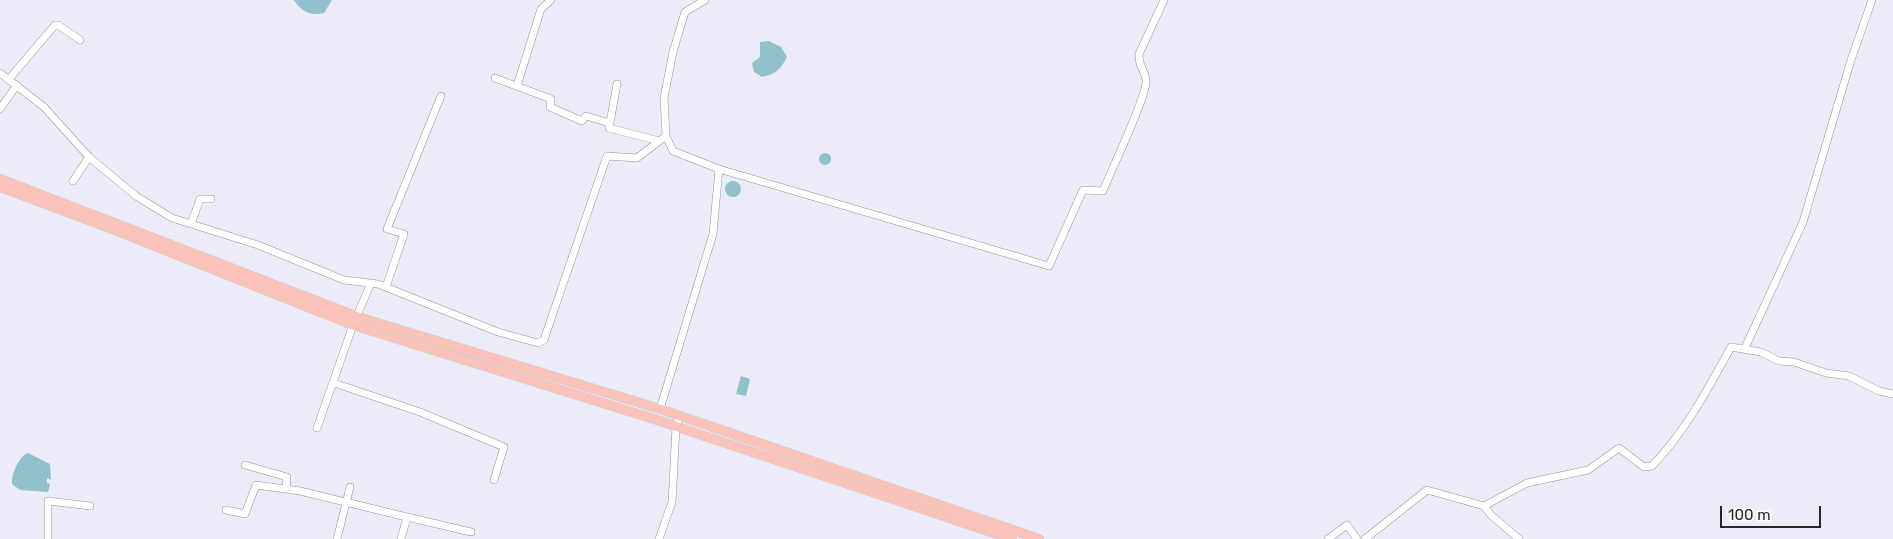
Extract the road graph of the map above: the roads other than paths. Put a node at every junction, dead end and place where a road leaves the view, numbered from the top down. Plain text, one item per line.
1 (551, 0) edge
2 (705, 0) edge
3 (1164, 0) edge
4 (1872, 0) edge
5 (80, 40) dead end
6 (0, 72) edge
7 (495, 78) dead end
8 (9, 79) junction
9 (17, 84) junction
10 (617, 84) dead end
11 (517, 86) junction
12 (441, 96) dead end
13 (0, 109) edge
14 (610, 122) junction
15 (666, 136) junction
16 (659, 141) junction
17 (89, 157) junction
18 (719, 169) junction
19 (0, 179) edge
20 (73, 181) dead end
21 (0, 187) edge
22 (210, 199) dead end
23 (191, 224) junction
24 (371, 283) junction
25 (386, 287) junction
26 (356, 321) junction
27 (1745, 348) junction
28 (334, 383) junction
29 (1893, 394) edge
30 (660, 409) junction
31 (680, 417) junction
32 (676, 427) junction
33 (317, 428) dead end
34 (245, 465) dead end
35 (494, 480) dead end
36 (350, 486) dead end
37 (286, 489) junction
38 (346, 501) junction
39 (90, 506) dead end
40 (1484, 506) junction
41 (226, 510) dead end
42 (406, 517) junction
43 (471, 532) dead end
44 (48, 539) edge
45 (337, 539) edge
46 (401, 539) edge
47 (658, 539) edge
48 (1012, 539) edge
49 (1039, 539) edge
50 (1328, 539) edge
51 (1357, 539) edge
52 (1365, 539) edge
53 (1520, 539) edge

1 - 11 street
2 - 15 street
3 - 18 street
4 - 27 street
5 - 8 street
6 - 8 street
7 - 11 street
8 - 9 street
9 - 13 street
9 - 17 street
10 - 14 street
11 - 14 street
12 - 25 street
14 - 16 street
15 - 16 street
15 - 18 street
16 - 25 street
17 - 20 street
17 - 23 street
18 - 30 street
19 - 26 main road
21 - 26 main road
22 - 23 street
23 - 24 street
24 - 25 street
24 - 26 street
26 - 28 street
26 - 30 main road
26 - 32 main road
27 - 29 street
27 - 40 street
28 - 33 street
28 - 35 street
30 - 31 main road
31 - 32 street
31 - 49 main road
32 - 47 street
32 - 48 main road
34 - 37 street
36 - 38 street
37 - 38 street
37 - 41 street
38 - 42 street
38 - 45 street
39 - 44 street
40 - 52 street
40 - 53 street
42 - 43 street
42 - 46 street
50 - 51 street

